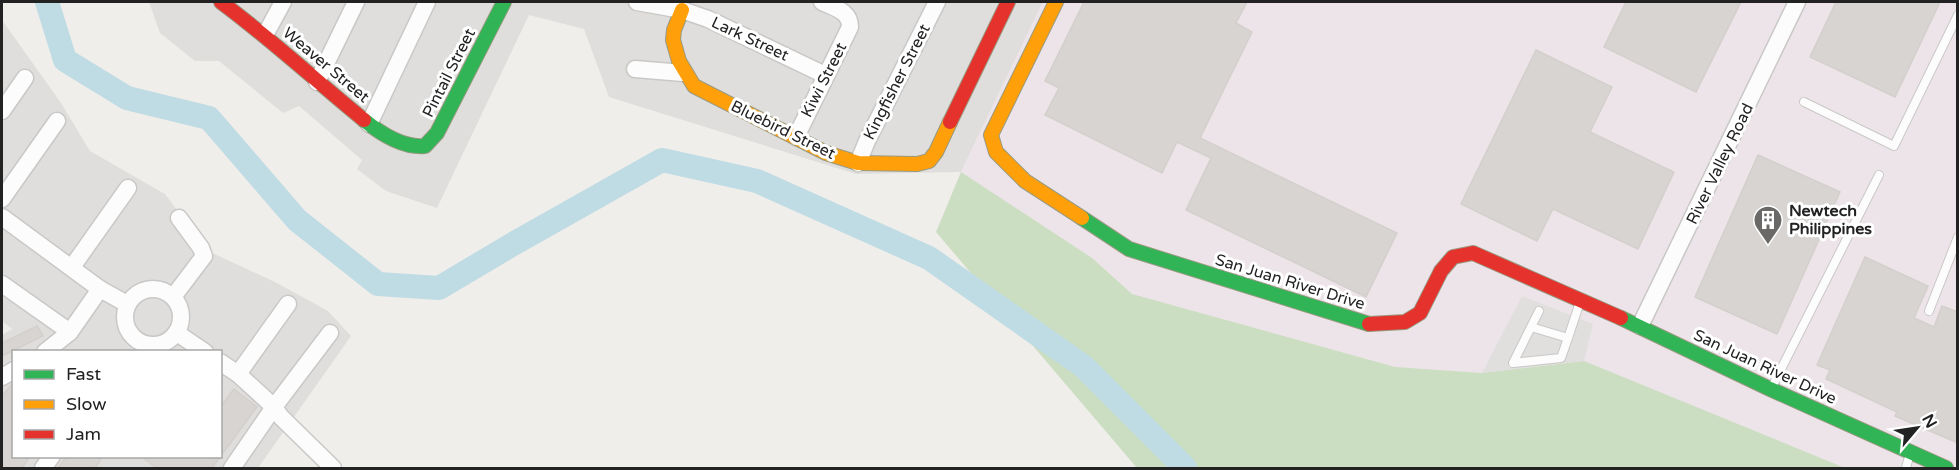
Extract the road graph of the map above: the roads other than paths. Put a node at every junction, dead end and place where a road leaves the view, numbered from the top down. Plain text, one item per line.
1 (221, 2) edge
2 (283, 2) edge
3 (356, 2) edge
4 (427, 2) edge
5 (504, 2) edge
6 (637, 2) edge
7 (822, 2) edge
8 (937, 2) edge
9 (1008, 2) edge
10 (1056, 2) edge
11 (1797, 2) edge
12 (682, 10) junction
13 (1958, 15) edge
14 (265, 35) junction
15 (635, 69) dead end
16 (683, 73) junction
17 (825, 75) junction
18 (25, 78) dead end
19 (317, 82) junction
20 (1804, 102) dead end
21 (3, 106) edge
22 (57, 121) dead end
23 (369, 124) junction
24 (796, 137) junction
25 (413, 147) joint
26 (858, 163) junction
27 (1879, 175) dead end
28 (128, 188) dead end
29 (2, 199) edge
30 (2, 217) edge
31 (179, 218) dead end
32 (1958, 237) edge
33 (72, 267) junction
34 (2, 284) edge
35 (100, 289) junction
36 (173, 297) junction
37 (1580, 301) junction
38 (127, 304) junction
39 (288, 304) dead end
40 (1539, 311) dead end
41 (1929, 311) dead end
42 (1640, 326) junction
43 (1531, 327) junction
44 (70, 332) junction
45 (177, 333) junction
46 (330, 333) dead end
47 (1568, 338) junction
48 (134, 347) edge
49 (46, 350) edge
50 (203, 350) edge
51 (222, 363) edge
52 (238, 374) junction
53 (1770, 389) junction
54 (274, 407) junction
55 (1911, 452) junction
56 (232, 468) edge
57 (333, 468) edge
58 (1905, 468) edge
59 (1946, 468) edge

1 - 14 street, Weaver Street
2 - 14 street
3 - 19 street
4 - 23 street
5 - 25 street, Pintail Street
6 - 12 street, Lark Street
7 - 17 street, Kiwi Street
8 - 26 street, Kingfisher Street
9 - 26 street, Bluebird Street
10 - 37 street, San Juan River Drive
11 - 42 street, River Valley Road
12 - 16 street
12 - 17 street, Lark Street
13 - 20 lane
14 - 19 street, Weaver Street
15 - 16 street
16 - 24 street, Bluebird Street
17 - 24 street, Kiwi Street
18 - 21 street
19 - 23 street, Weaver Street
22 - 29 street
23 - 25 street, Weaver Street
24 - 26 street, Bluebird Street
27 - 53 lane
28 - 33 street
30 - 33 street
31 - 36 street
32 - 41 lane
33 - 35 street
34 - 44 street
35 - 38 street
35 - 44 street
36 - 38 street
36 - 45 street
37 - 42 street, San Juan River Drive
37 - 47 lane
38 - 48 street
39 - 52 street
40 - 43 lane
42 - 53 street, San Juan River Drive
43 - 47 lane
43 - 47 lane
44 - 49 street
45 - 48 street
45 - 50 street
46 - 54 street
51 - 52 street
52 - 54 street
53 - 55 street, San Juan River Drive
54 - 56 street
54 - 57 street
55 - 58 lane
55 - 59 street, San Juan River Drive

